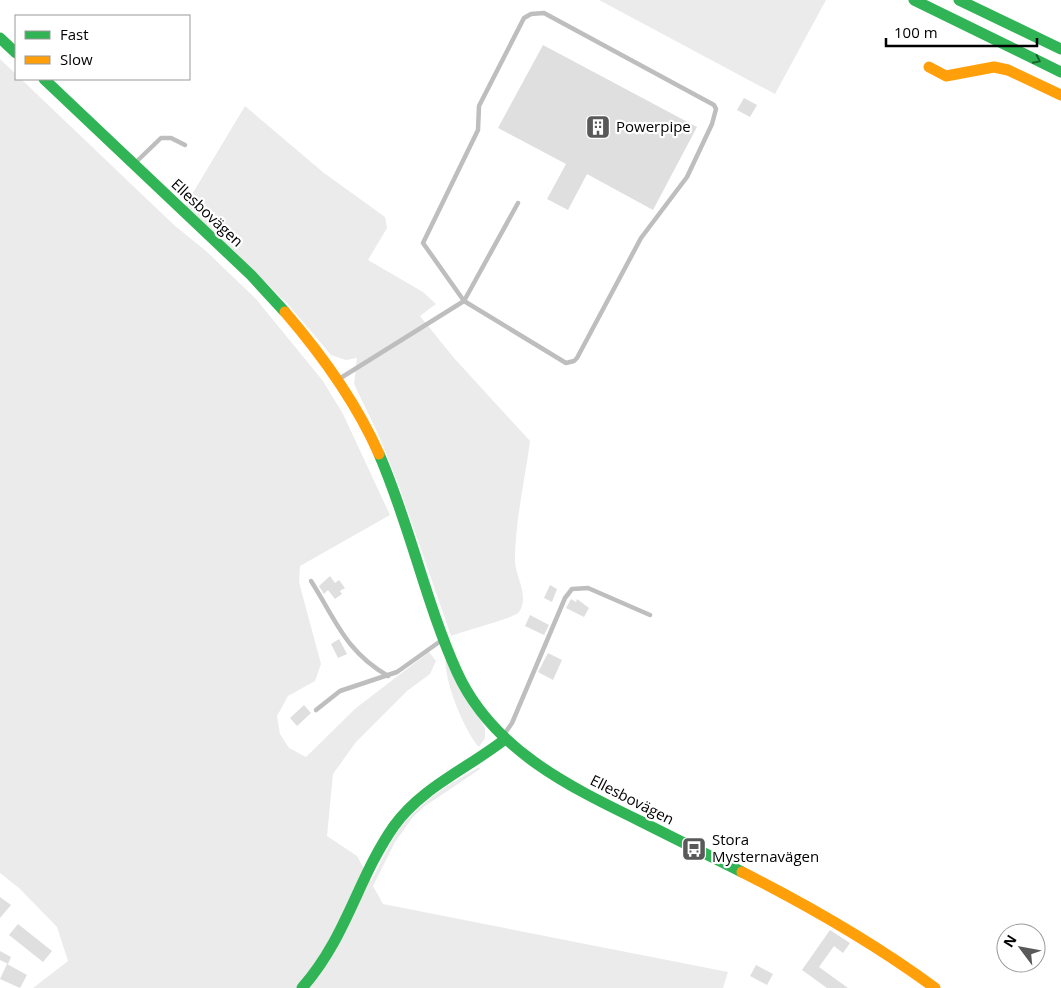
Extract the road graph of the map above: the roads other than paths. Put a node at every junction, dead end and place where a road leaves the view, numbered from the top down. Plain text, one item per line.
1 (914, 0) edge
2 (959, 0) edge
3 (0, 38) edge
4 (1061, 49) edge
5 (15, 52) edge
6 (929, 67) dead end
7 (1061, 72) edge
8 (45, 80) edge
9 (1061, 95) edge
10 (185, 145) dead end
11 (134, 164) junction
12 (518, 203) dead end
13 (464, 300) junction
14 (338, 380) junction
15 (311, 581) dead end
16 (650, 615) dead end
17 (445, 638) junction
18 (388, 676) junction
19 (316, 710) dead end
20 (503, 738) junction
21 (302, 988) edge
22 (935, 988) edge

1 -> 7 main road
2 - 4 main road
3 - 5 main road
6 - 9 main road
8 - 11 main road, Ellesbovägen
10 - 11 lane
11 - 14 main road, Ellesbovägen
12 - 13 lane
13 - 13 lane
13 - 14 lane
14 - 17 main road, Ellesbovägen
15 - 18 lane
16 - 20 lane
17 - 18 lane
17 - 20 main road, Ellesbovägen
18 - 19 lane
20 - 21 main road
20 - 22 main road, Ellesbovägen

